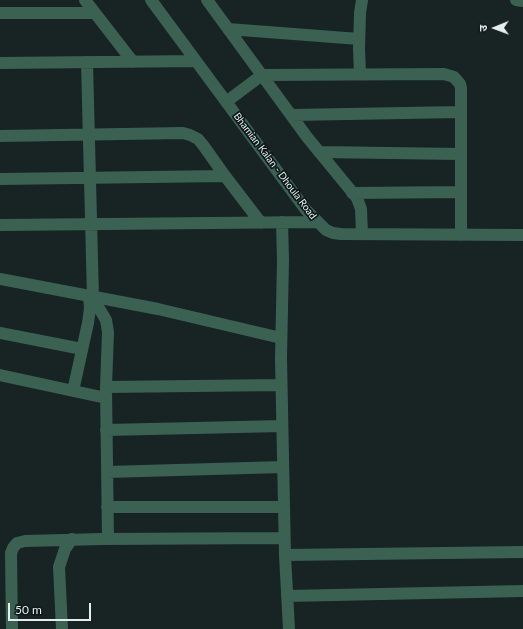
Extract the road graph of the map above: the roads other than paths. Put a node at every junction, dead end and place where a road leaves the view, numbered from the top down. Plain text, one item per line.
1 (85, 0) edge
2 (151, 0) edge
3 (207, 0) edge
4 (362, 0) edge
5 (516, 0) edge
6 (523, 1) edge
7 (0, 13) edge
8 (95, 13) junction
9 (228, 29) junction
10 (359, 39) junction
11 (87, 62) junction
12 (133, 62) junction
13 (196, 62) junction
14 (0, 63) edge
15 (360, 74) junction
16 (262, 75) junction
17 (226, 102) junction
18 (461, 112) junction
19 (291, 115) junction
20 (90, 135) junction
21 (0, 136) edge
22 (319, 152) junction
23 (460, 154) junction
24 (225, 176) junction
25 (90, 178) junction
26 (0, 179) edge
27 (460, 192) junction
28 (352, 193) junction
29 (282, 222) junction
30 (317, 222) junction
31 (261, 223) junction
32 (90, 224) junction
33 (0, 225) edge
34 (362, 234) junction
35 (461, 235) junction
36 (523, 235) edge
37 (0, 280) edge
38 (91, 297) junction
39 (0, 333) edge
40 (281, 338) junction
41 (82, 349) junction
42 (0, 375) edge
43 (281, 385) junction
44 (73, 391) junction
45 (106, 392) junction
46 (282, 426) junction
47 (106, 430) junction
48 (283, 467) junction
49 (107, 472) junction
50 (107, 507) junction
51 (284, 507) junction
52 (284, 538) junction
53 (108, 539) junction
54 (72, 540) junction
55 (523, 552) edge
56 (285, 555) junction
57 (523, 591) edge
58 (287, 596) junction
59 (12, 629) edge
60 (62, 629) edge
61 (289, 629) edge

1 - 8 street
2 - 13 street, Bhamian Kalan - Dhoula Road
3 - 9 street
4 - 10 street
5 - 6 street
7 - 8 street
8 - 12 street
9 - 10 street
9 - 16 street
10 - 15 street
11 - 12 street
11 - 14 street
11 - 20 street
12 - 13 street
13 - 17 street, Bhamian Kalan - Dhoula Road
15 - 16 street
15 - 18 street
16 - 17 street
16 - 19 street
17 - 30 street, Bhamian Kalan - Dhoula Road
18 - 19 street
18 - 23 street
19 - 22 street
20 - 21 street
20 - 24 street
20 - 25 street
22 - 23 street
22 - 28 street
23 - 27 street
24 - 25 street
24 - 31 street
25 - 26 street
25 - 32 street
27 - 28 street
27 - 35 street
28 - 34 street
29 - 30 street
29 - 31 street
29 - 40 street
30 - 34 street, Bhamian Kalan - Dhoula Road
31 - 32 street
32 - 33 street
32 - 38 street
34 - 35 street, Bhamian Kalan - Dhoula Road
35 - 36 street, Bhamian Kalan - Dhoula Road
37 - 38 street
38 - 40 street
38 - 41 street
38 - 45 street
39 - 41 street
40 - 43 street
41 - 44 street
42 - 44 street
43 - 45 street
43 - 46 street
44 - 45 street
45 - 47 street
46 - 47 street
46 - 48 street
47 - 49 street
48 - 49 street
48 - 51 street
49 - 50 street
50 - 51 street
50 - 53 street
51 - 52 street
52 - 53 street
52 - 56 street
53 - 54 street
54 - 59 street
54 - 60 street
55 - 56 street
56 - 58 street
57 - 58 street
58 - 61 street

